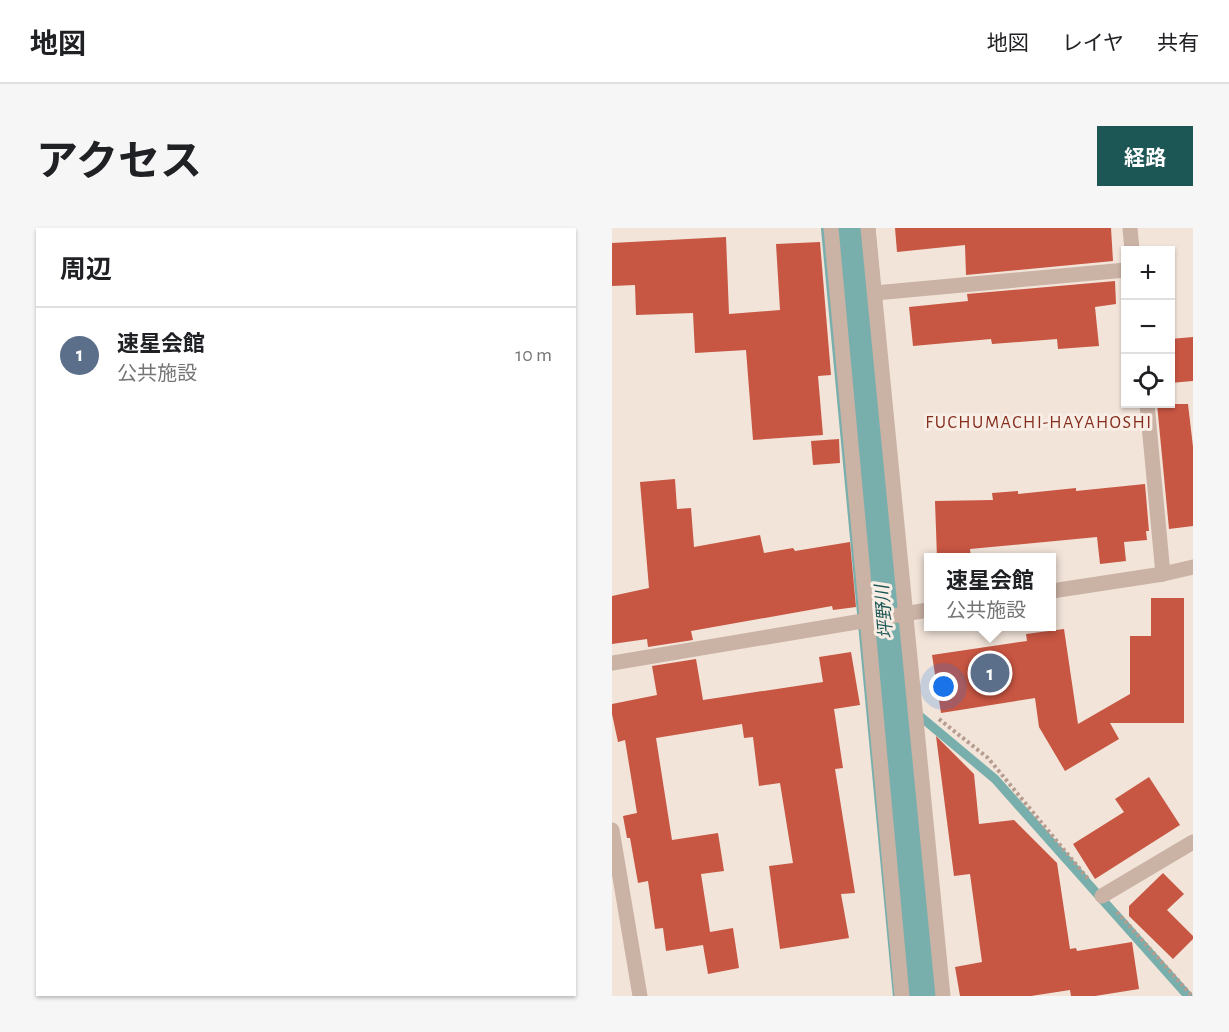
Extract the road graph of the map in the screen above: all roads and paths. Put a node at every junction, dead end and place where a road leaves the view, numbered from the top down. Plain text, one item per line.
1 (831, 228) edge
2 (868, 228) edge
3 (1130, 228) edge
4 (1132, 246) edge
5 (1121, 270) edge
6 (875, 293) junction
7 (1147, 408) edge
8 (1193, 567) edge
9 (1163, 574) junction
10 (1056, 590) edge
11 (924, 611) edge
12 (905, 614) junction
13 (867, 621) junction
14 (612, 663) edge
15 (915, 700) junction
16 (612, 830) edge
17 (1193, 842) edge
18 (1102, 896) junction
19 (640, 996) edge
20 (902, 996) edge
21 (943, 996) edge
22 (1192, 996) edge

1 - 13 street
2 - 6 street
3 - 4 street
5 - 6 street
6 - 12 street
7 - 9 street
8 - 9 street
9 - 10 street
11 - 12 street
12 - 13 street
12 - 15 street
13 - 14 street
13 - 20 street
15 - 18 path
15 - 21 street
16 - 19 street
17 - 18 street
18 - 22 path

